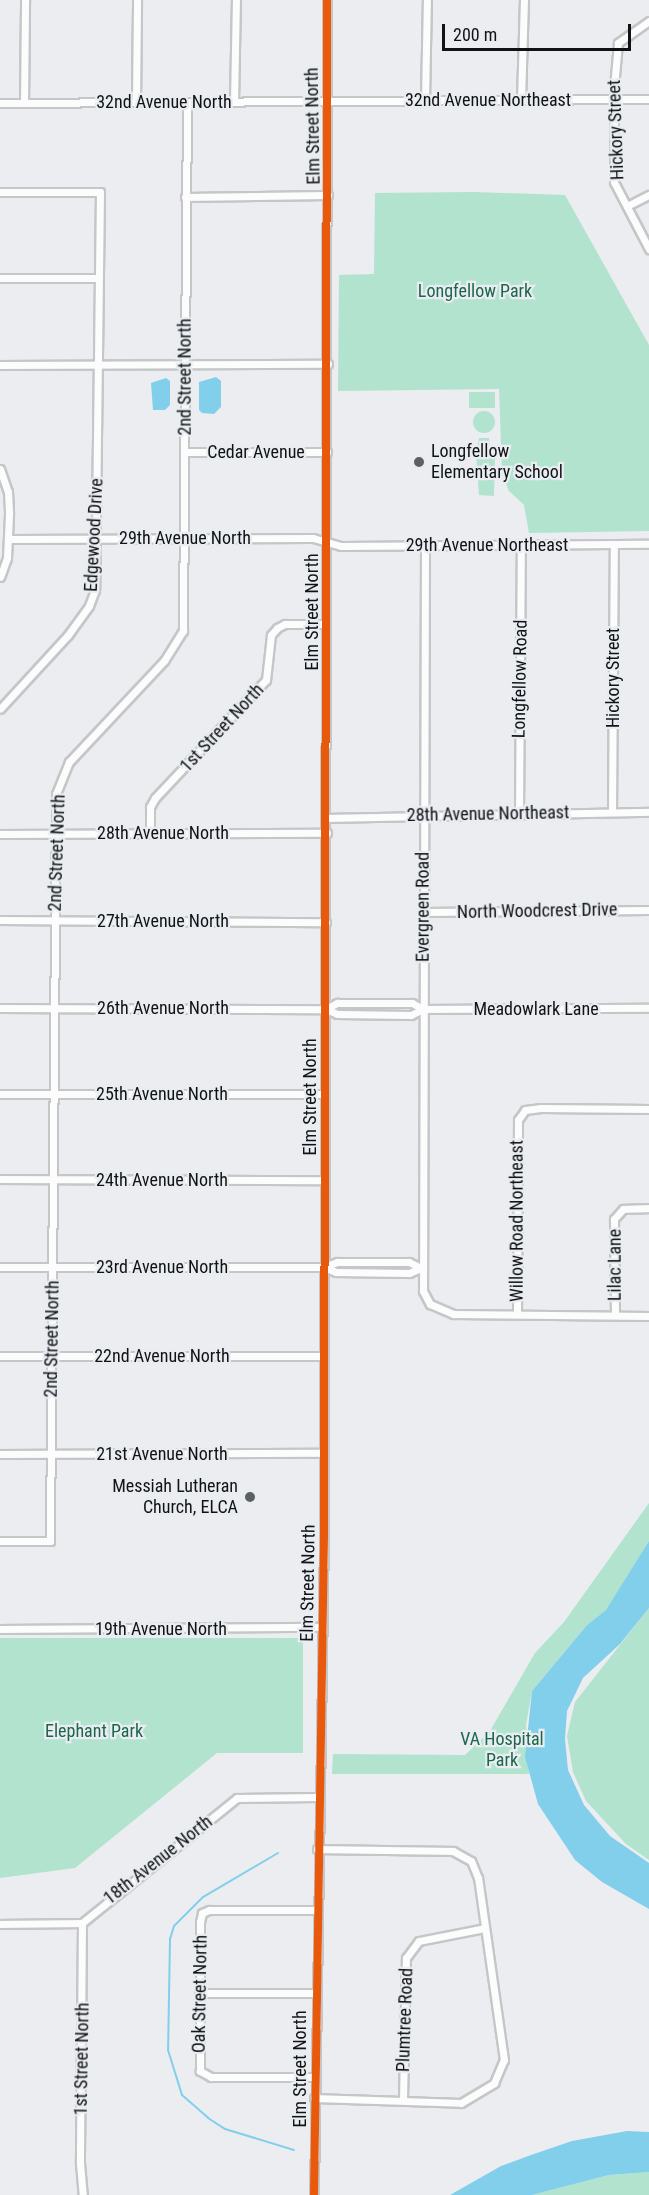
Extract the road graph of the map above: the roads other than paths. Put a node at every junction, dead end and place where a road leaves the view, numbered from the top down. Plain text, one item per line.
1 (24, 0) edge
2 (137, 0) edge
3 (236, 0) edge
4 (327, 0) edge
5 (427, 0) edge
6 (524, 0) edge
7 (649, 21) edge
8 (614, 99) junction
9 (649, 99) edge
10 (425, 100) junction
11 (521, 100) junction
12 (327, 101) junction
13 (135, 102) junction
14 (187, 102) junction
15 (234, 102) junction
16 (0, 103) edge
17 (24, 103) junction
18 (0, 192) edge
19 (328, 195) junction
20 (649, 195) edge
21 (185, 197) junction
22 (627, 206) junction
23 (649, 249) edge
24 (0, 278) edge
25 (98, 278) junction
26 (98, 363) junction
27 (184, 363) junction
28 (328, 364) junction
29 (0, 365) edge
30 (184, 452) junction
31 (327, 452) junction
32 (0, 469) edge
33 (96, 538) junction
34 (184, 538) junction
35 (8, 539) junction
36 (327, 542) junction
37 (614, 544) junction
38 (649, 544) edge
39 (521, 545) junction
40 (425, 546) junction
41 (0, 577) edge
42 (327, 624) junction
43 (0, 709) edge
44 (612, 812) junction
45 (519, 813) junction
46 (649, 813) edge
47 (422, 814) junction
48 (327, 818) junction
49 (55, 833) junction
50 (150, 833) junction
51 (327, 833) junction
52 (0, 834) edge
53 (649, 910) edge
54 (424, 912) junction
55 (55, 920) junction
56 (0, 921) edge
57 (326, 922) junction
58 (0, 1008) edge
59 (55, 1008) junction
60 (649, 1008) edge
61 (326, 1009) junction
62 (423, 1009) junction
63 (0, 1094) edge
64 (55, 1094) junction
65 (325, 1094) junction
66 (649, 1109) edge
67 (0, 1179) edge
68 (52, 1179) junction
69 (325, 1180) junction
70 (649, 1208) edge
71 (0, 1267) edge
72 (53, 1267) junction
73 (324, 1267) junction
74 (421, 1268) junction
75 (517, 1313) junction
76 (615, 1315) junction
77 (649, 1316) edge
78 (0, 1356) edge
79 (52, 1356) junction
80 (324, 1356) junction
81 (324, 1453) junction
82 (0, 1454) edge
83 (51, 1454) junction
84 (0, 1541) edge
85 (322, 1627) junction
86 (0, 1629) edge
87 (317, 1797) junction
88 (317, 1849) junction
89 (316, 1910) junction
90 (82, 1923) junction
91 (0, 1924) edge
92 (486, 1928) junction
93 (200, 1993) junction
94 (315, 1994) junction
95 (314, 2077) junction
96 (315, 2098) junction
97 (403, 2099) junction
98 (83, 2195) edge
99 (314, 2195) edge

1 - 17 street
2 - 13 street
3 - 15 street
4 - 12 street, Elm Street North
5 - 10 street
6 - 11 street
7 - 8 street, Hickory Street
8 - 9 street, 32nd Avenue Northeast
8 - 11 street, 32nd Avenue Northeast
8 - 22 street, Hickory Street
10 - 11 street, 32nd Avenue Northeast
10 - 12 street, 32nd Avenue Northeast
12 - 15 street, 32nd Avenue North
12 - 19 street, Elm Street North
13 - 14 street, 32nd Avenue North
13 - 17 street, 32nd Avenue North
14 - 15 street, 32nd Avenue North
14 - 21 street, 2nd Street North
16 - 17 street, 32nd Avenue North
18 - 25 street, Edgewood Drive
19 - 21 street
19 - 28 street, Elm Street North
20 - 22 street
21 - 27 street, 2nd Street North
22 - 23 street, Hickory Street
24 - 25 street
25 - 26 street, Edgewood Drive
26 - 27 street
26 - 29 street
26 - 33 street, Edgewood Drive
27 - 28 street
27 - 30 street, 2nd Street North
28 - 31 street, Elm Street North
30 - 31 street, Cedar Avenue
30 - 34 street, 2nd Street North
31 - 36 street, Elm Street North
32 - 35 street
33 - 34 street, 29th Avenue North
33 - 35 street, 29th Avenue North
33 - 43 street, Edgewood Drive
34 - 36 street, 29th Avenue North
34 - 49 street, 2nd Street North
35 - 41 street
36 - 40 street, 29th Avenue Northeast
36 - 42 street, Elm Street North
37 - 38 street, 29th Avenue Northeast
37 - 39 street, 29th Avenue Northeast
37 - 44 street, Hickory Street
39 - 40 street, 29th Avenue Northeast
39 - 45 street, Longfellow Road
40 - 47 street, Evergreen Road
42 - 48 street, Elm Street North
42 - 50 street, 1st Street North
44 - 45 street, 28th Avenue Northeast
44 - 46 street, 28th Avenue Northeast
45 - 47 street, 28th Avenue Northeast
47 - 48 street, 28th Avenue Northeast
47 - 54 street, Evergreen Road
48 - 51 street, Elm Street North
49 - 50 street, 28th Avenue North
49 - 52 street, 28th Avenue North
49 - 55 street, 2nd Street North
50 - 51 street, 28th Avenue North
51 - 57 street, Elm Street North
53 - 54 street, North Woodcrest Drive
54 - 62 street, Evergreen Road
55 - 56 street, 27th Avenue North
55 - 57 street, 27th Avenue North
55 - 59 street, 2nd Street North
57 - 61 street, Elm Street North
58 - 59 street, 26th Avenue North
59 - 61 street, 26th Avenue North
59 - 64 street, 2nd Street North
60 - 62 street, Meadowlark Lane
61 - 62 street, Meadowlark Lane
61 - 62 street, Meadowlark Lane
61 - 65 street, Elm Street North
62 - 74 street, Evergreen Road
63 - 64 street, 25th Avenue North
64 - 65 street, 25th Avenue North
64 - 68 street, 2nd Street North
65 - 69 street, Elm Street North
66 - 75 street, Willow Road Northeast
67 - 68 street, 24th Avenue North
68 - 69 street, 24th Avenue North
68 - 72 street, 2nd Street North
69 - 73 street, Elm Street North
70 - 76 street, Lilac Lane
71 - 72 street, 23rd Avenue North
72 - 73 street, 23rd Avenue North
72 - 79 street, 2nd Street North
73 - 74 street
73 - 74 street
73 - 80 street, Elm Street North
74 - 75 street, Evergreen Road
75 - 76 street, Evergreen Road
76 - 77 street, Evergreen Road
78 - 79 street, 22nd Avenue North
79 - 80 street, 22nd Avenue North
79 - 83 street, 2nd Street North
80 - 81 street, Elm Street North
81 - 83 street, 21st Avenue North
81 - 85 street, Elm Street North
82 - 83 street, 21st Avenue North
83 - 84 street, 2nd Street North
85 - 86 street, 19th Avenue North
85 - 87 street, Elm Street North
87 - 88 street, Elm Street North
87 - 90 street, 18th Avenue North
88 - 89 street, Elm Street North
88 - 92 street
89 - 93 street, Oak Street North
89 - 94 street, Elm Street North
90 - 91 street
90 - 98 street, 1st Street North
92 - 97 street, Plumtree Road
92 - 97 street
93 - 94 street
93 - 95 street, Oak Street North
94 - 95 street, Elm Street North
95 - 96 street, Elm Street North
96 - 97 street
96 - 99 street, Elm Street North

